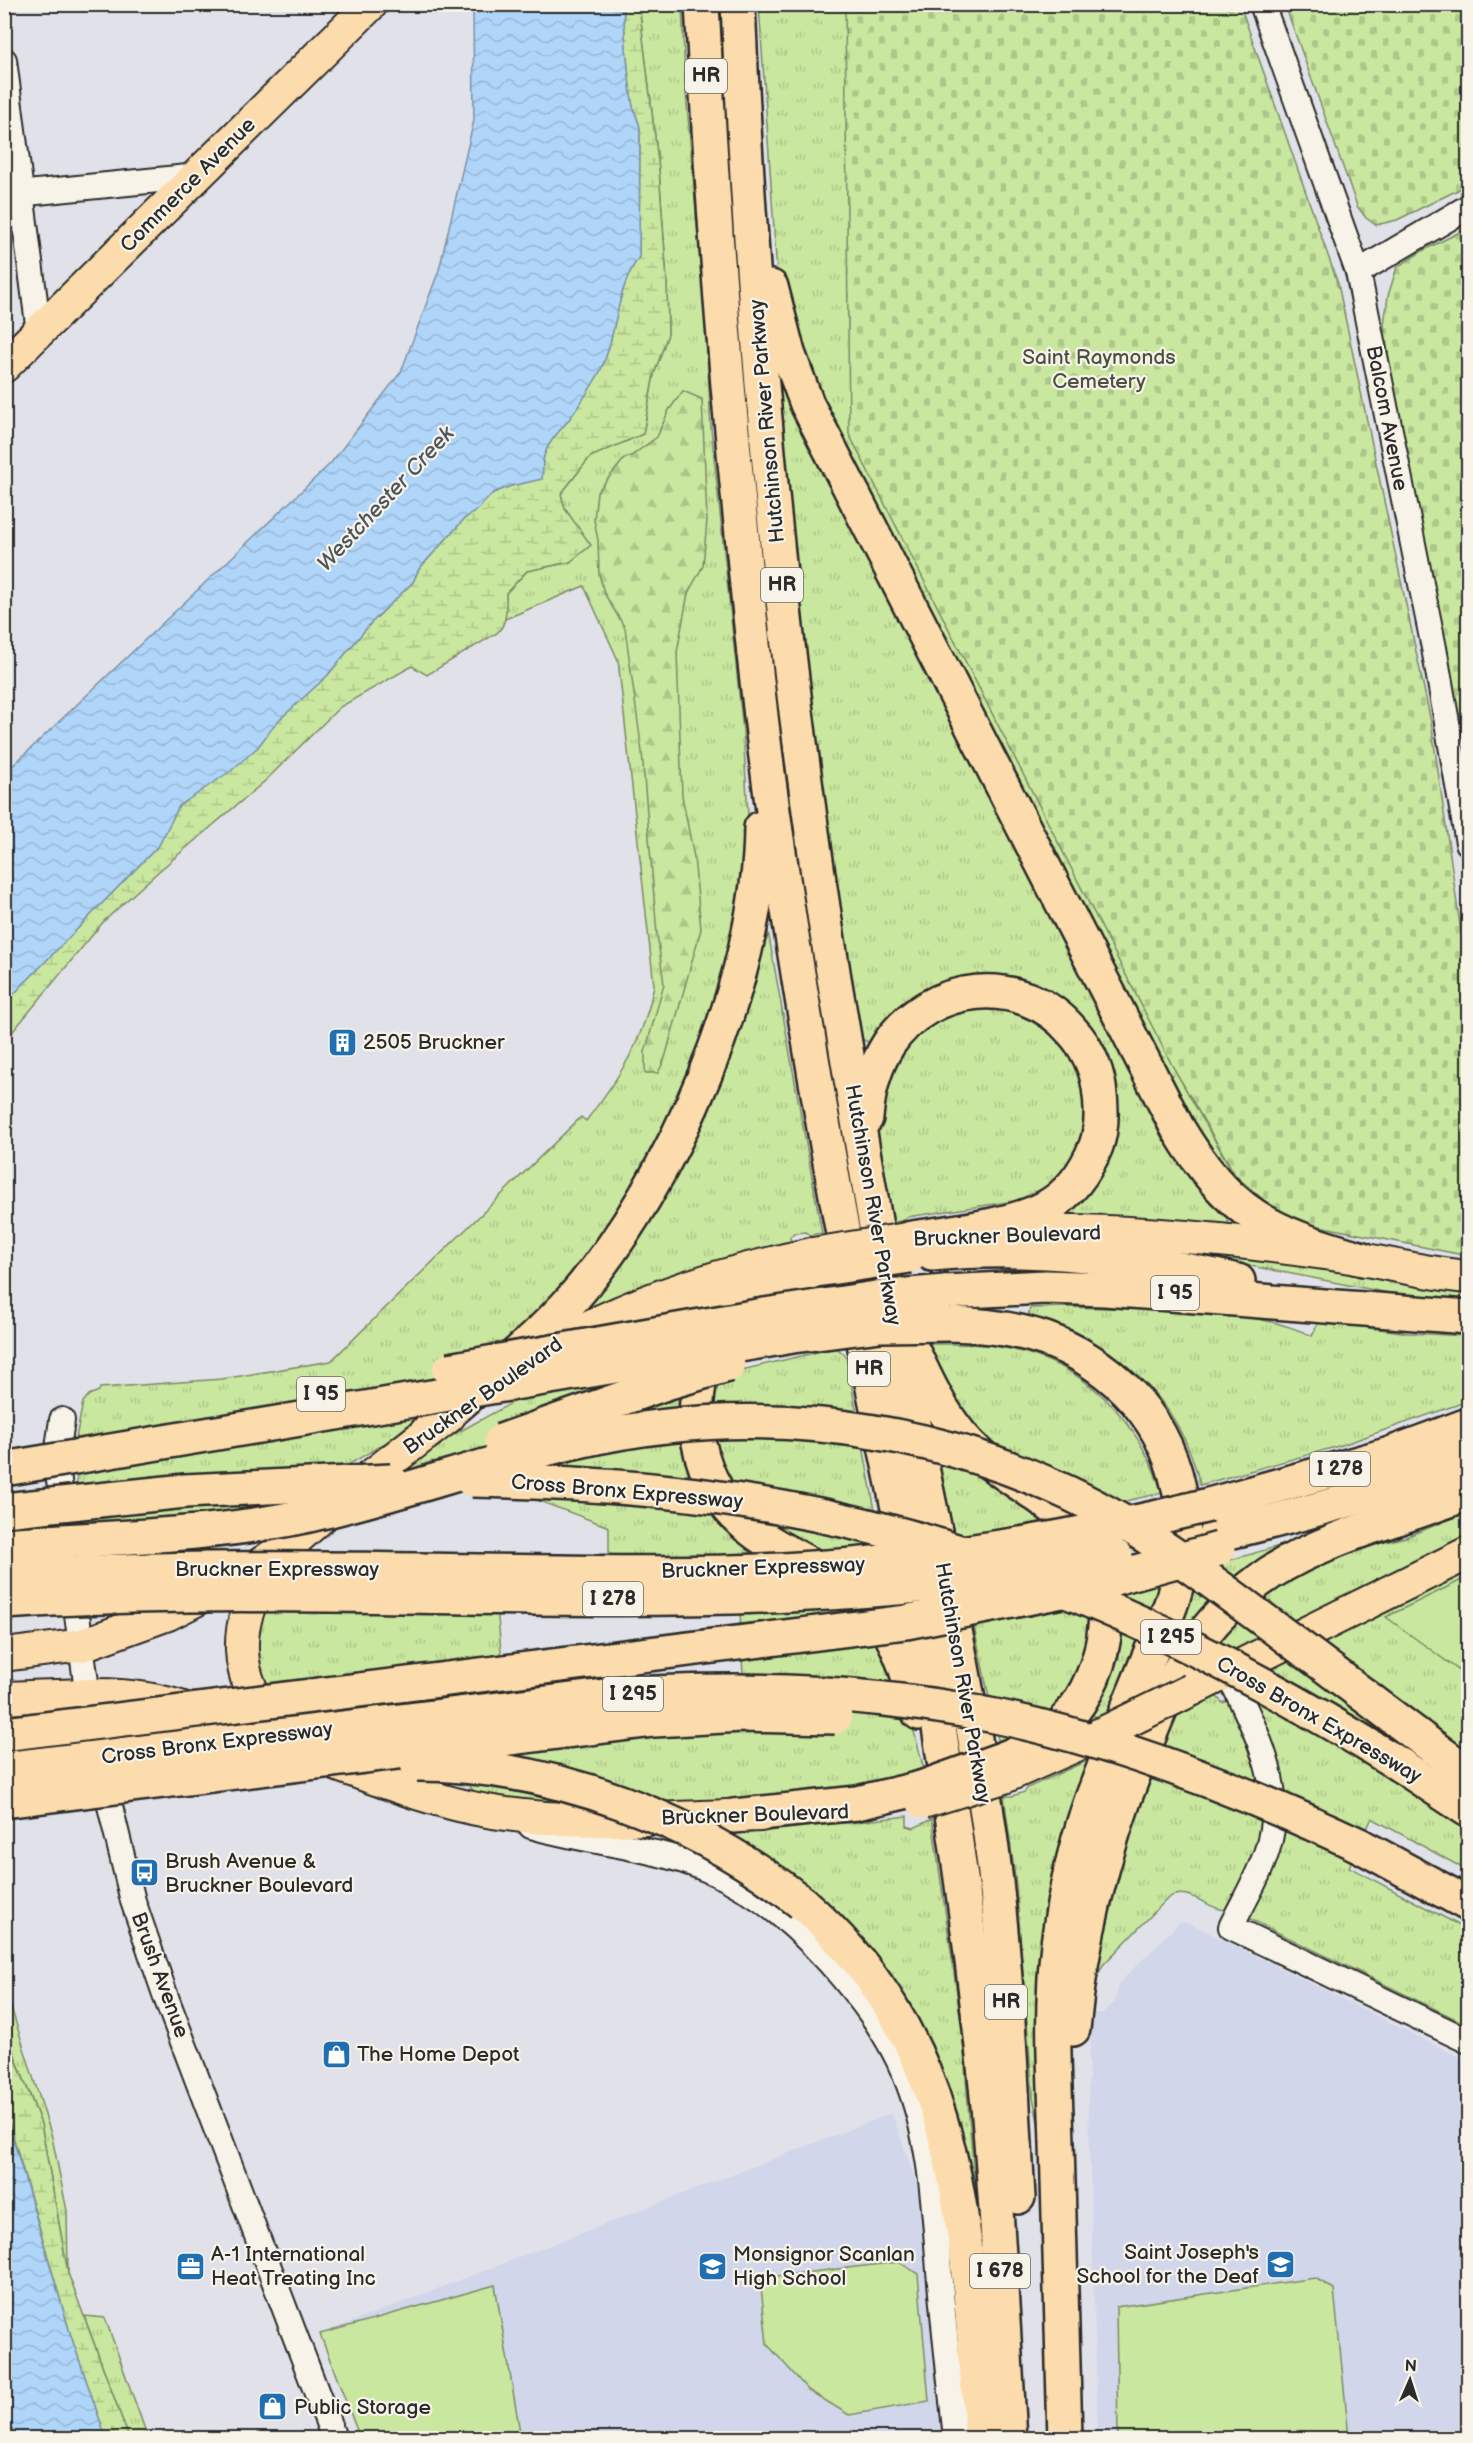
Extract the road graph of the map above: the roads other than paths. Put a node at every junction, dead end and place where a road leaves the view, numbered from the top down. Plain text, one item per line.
1 (371, 4) edge
2 (702, 4) edge
3 (738, 4) edge
4 (1262, 4) edge
5 (4, 60) edge
6 (198, 176) junction
7 (747, 178) junction
8 (13, 194) edge
9 (1468, 207) edge
10 (1358, 272) junction
11 (39, 332) junction
12 (4, 366) edge
13 (762, 722) junction
14 (1468, 843) edge
15 (865, 1162) junction
16 (909, 1247) junction
17 (1363, 1259) junction
18 (815, 1262) junction
19 (1468, 1277) edge
20 (890, 1302) junction
21 (1404, 1313) junction
22 (1468, 1317) edge
23 (951, 1323) junction
24 (62, 1420) dead end
25 (1468, 1425) edge
26 (427, 1432) junction
27 (4, 1454) edge
28 (1468, 1459) edge
29 (4, 1469) edge
30 (1468, 1493) edge
31 (4, 1510) edge
32 (1215, 1530) junction
33 (159, 1534) junction
34 (294, 1542) junction
35 (4, 1545) edge
36 (1468, 1553) edge
37 (4, 1577) edge
38 (4, 1602) edge
39 (82, 1645) junction
40 (4, 1655) edge
41 (1228, 1672) junction
42 (4, 1683) edge
43 (88, 1697) junction
44 (4, 1698) edge
45 (4, 1734) edge
46 (332, 1762) junction
47 (268, 1768) junction
48 (1003, 1768) junction
49 (4, 1770) edge
50 (1468, 1773) edge
51 (552, 1783) junction
52 (1250, 1798) junction
53 (4, 1801) edge
54 (455, 1804) junction
55 (1468, 1810) edge
56 (734, 1816) joint
57 (4, 1820) edge
58 (956, 1849) junction
59 (1468, 1904) edge
60 (1468, 2041) edge
61 (1062, 2356) junction
62 (334, 2439) edge
63 (956, 2439) edge
64 (982, 2439) edge
65 (1010, 2439) edge
66 (1032, 2439) edge
67 (1065, 2439) edge

1 - 6 main road, Commerce Avenue
2 - 13 highway, Hutchinson River Parkway / HR
3 - 7 highway, Hutchinson River Parkway / HR
4 - 10 street, Balcom Avenue
5 - 8 street
6 - 8 street
6 - 11 main road, Commerce Avenue
7 - 15 highway, Hutchinson River Parkway / HR
7 - 17 highway
8 - 11 street
9 - 10 street
10 - 14 street, Balcom Avenue
11 - 12 main road, Commerce Avenue
13 - 26 highway
13 - 58 highway, Hutchinson River Parkway / HR
15 - 16 highway
15 - 20 highway, Hutchinson River Parkway / HR
16 - 17 main road, Bruckner Boulevard
16 - 18 highway, bridge
16 - 21 highway
17 - 19 main road, Bruckner Boulevard
18 - 26 highway
18 - 58 highway
20 - 48 highway
20 - 66 highway, Hutchinson River Parkway / HR
21 - 22 highway, I 95
21 - 27 highway, I 95, bridge
23 - 29 highway, bridge
23 - 33 highway, bridge
23 - 61 highway
24 - 39 street, Brush Avenue
25 - 32 highway, Bruckner Expressway / I 278
26 - 34 main road, Bruckner Boulevard
28 - 32 highway
30 - 61 highway
31 - 55 highway, Cross Bronx Expressway / I 295, bridge
32 - 37 highway, Bruckner Expressway / I 278, bridge
32 - 38 highway, Bruckner Expressway / I 278, bridge
32 - 45 highway, bridge
33 - 35 highway, bridge
33 - 50 highway, bridge
34 - 39 main road, Bruckner Boulevard
34 - 46 main road
36 - 41 main road
39 - 40 main road, Bruckner Boulevard
39 - 42 main road
39 - 43 street, Brush Avenue
41 - 48 main road, bridge
41 - 60 street
43 - 44 main road, Bruckner Boulevard
43 - 46 main road, Bruckner Boulevard
43 - 62 street, Brush Avenue
46 - 54 main road, Bruckner Boulevard
47 - 51 highway, bridge
47 - 52 highway, bridge
47 - 53 highway, bridge
48 - 56 highway, bridge
49 - 52 highway, Cross Bronx Expressway / I 295, bridge
51 - 57 highway, bridge
51 - 64 highway, bridge
52 - 59 highway, Cross Bronx Expressway / I 295, bridge
54 - 56 main road, Bruckner Boulevard
54 - 63 street
58 - 65 highway, I 678
61 - 67 highway

